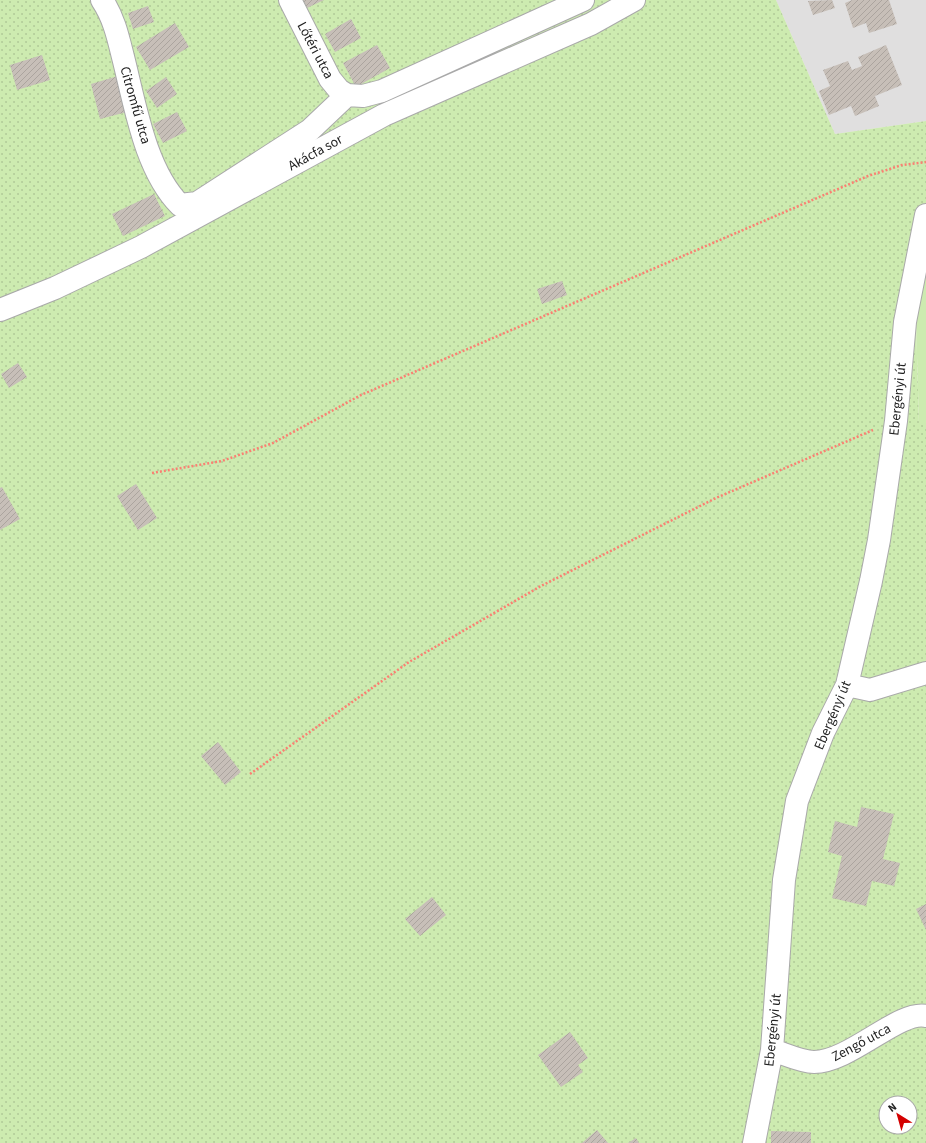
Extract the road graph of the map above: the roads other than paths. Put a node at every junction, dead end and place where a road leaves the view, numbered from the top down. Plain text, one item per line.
1 (102, 0) edge
2 (290, 0) edge
3 (583, 0) edge
4 (634, 0) edge
5 (348, 96) junction
6 (926, 215) edge
7 (0, 310) edge
8 (926, 674) edge
9 (847, 685) junction
10 (926, 1016) edge
11 (772, 1050) junction
12 (754, 1143) edge

1 - 5 street, Citromfű utca
2 - 5 street, Lőtéri utca
3 - 5 street
4 - 7 street, Akácfa sor
6 - 9 street, Ebergényi út
8 - 9 street
9 - 11 street, Ebergényi út
10 - 11 street, Zengő utca
11 - 12 street, Ebergényi út

